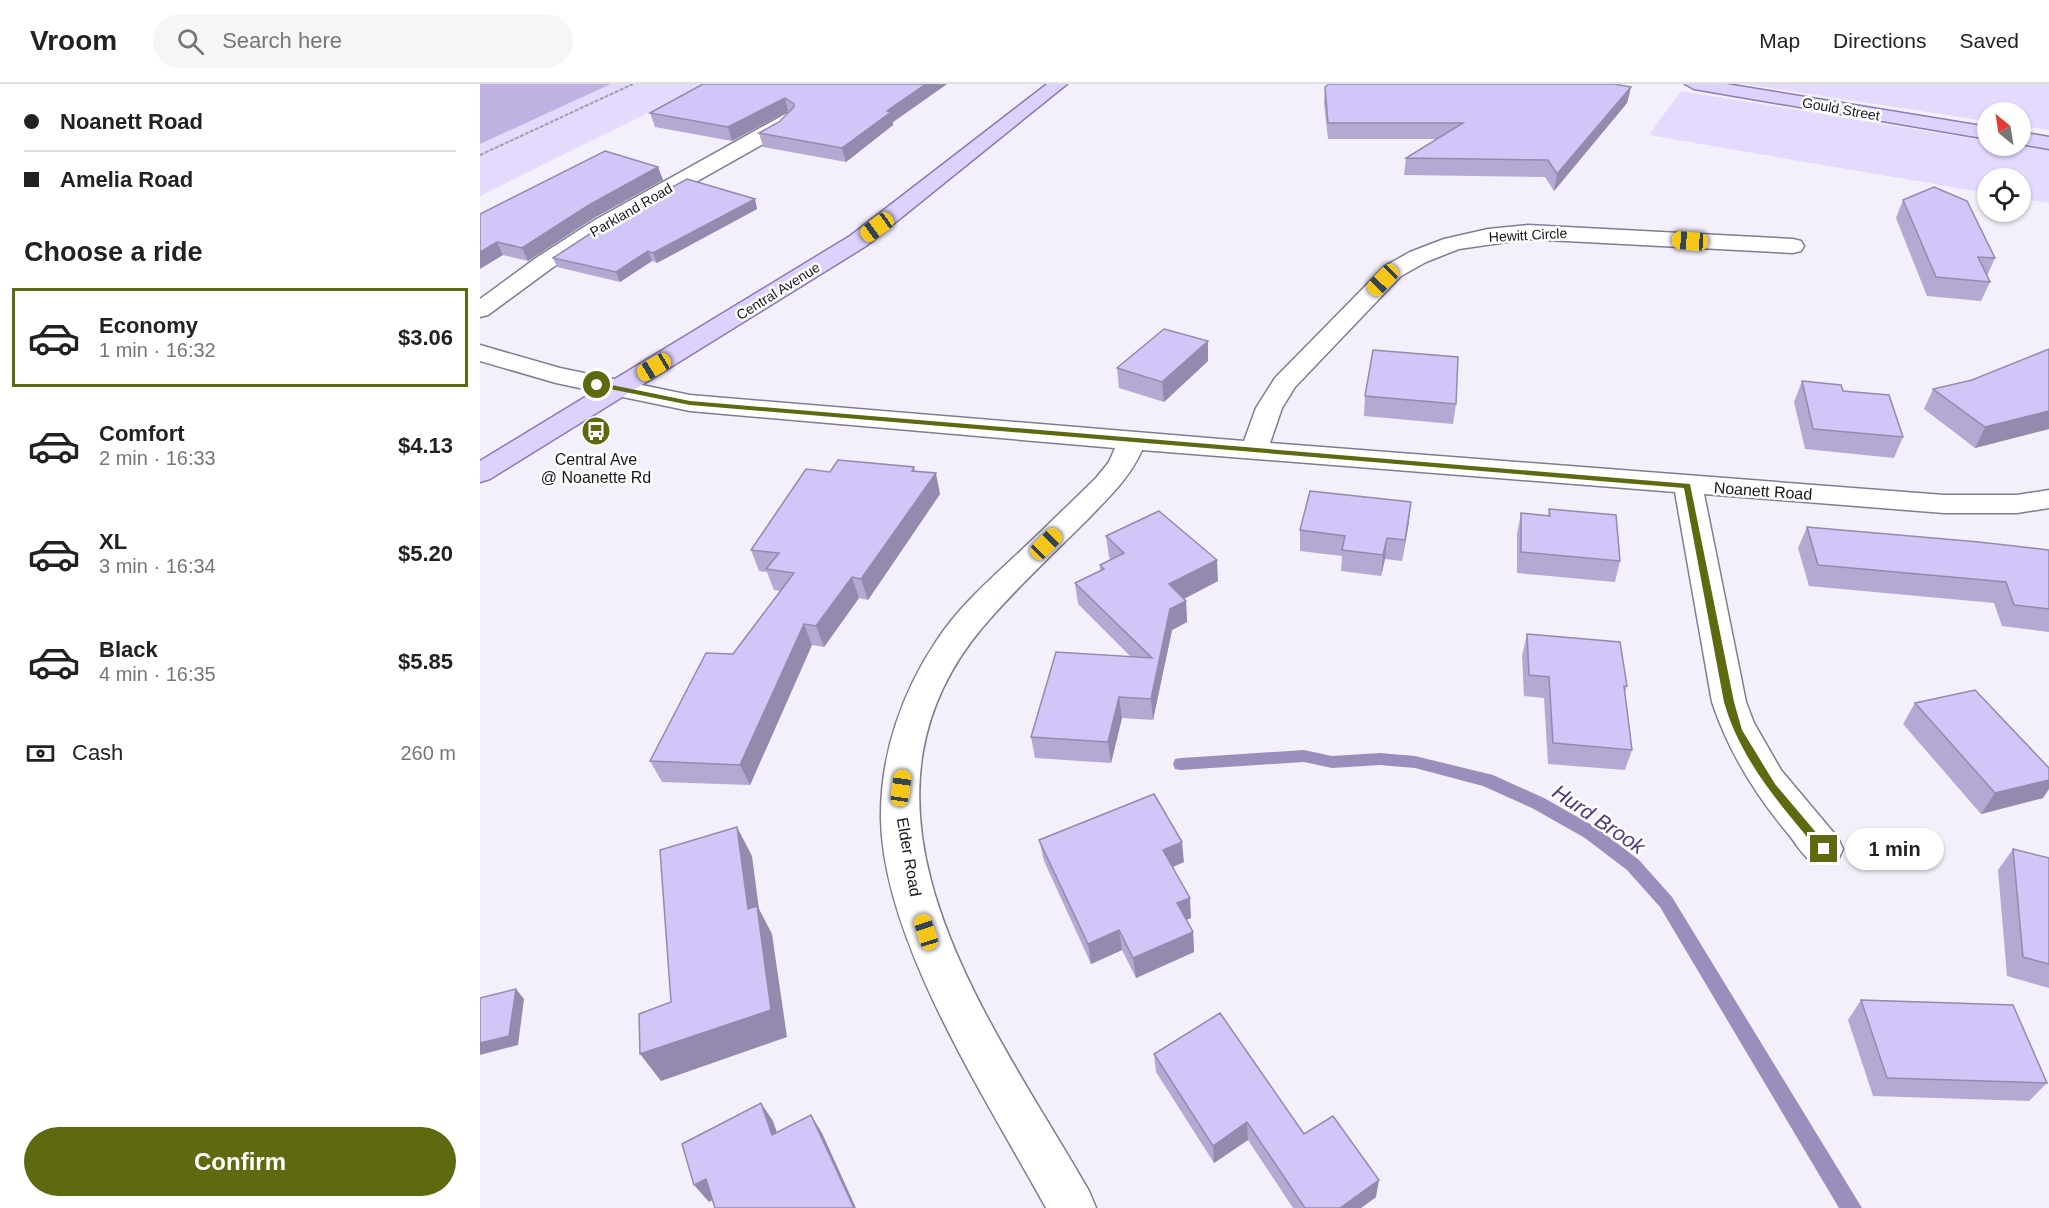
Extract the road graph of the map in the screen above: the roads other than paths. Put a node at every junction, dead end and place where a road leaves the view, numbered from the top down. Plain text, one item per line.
1 (1058, 84) edge
2 (1694, 84) edge
3 (787, 119) edge
4 (1977, 131) edge
5 (2031, 140) edge
6 (2049, 142) edge
7 (1793, 246) dead end
8 (480, 310) edge
9 (480, 353) edge
10 (618, 389) junction
11 (1132, 441) junction
12 (1254, 451) junction
13 (480, 473) edge
14 (1688, 486) junction
15 (2049, 499) edge
16 (1824, 849) dead end
17 (1072, 1208) edge

1 - 10 main road, Central Avenue
2 - 4 main road, Gould Street
3 - 8 street, Parkland Road
5 - 6 main road
7 - 12 street, Hewitt Circle
9 - 10 street
10 - 11 street, Noanett Road
10 - 13 main road, Central Avenue
11 - 12 street, Noanett Road
11 - 17 street, Elder Road
12 - 14 street, Noanett Road
14 - 15 street, Noanett Road
14 - 16 street

